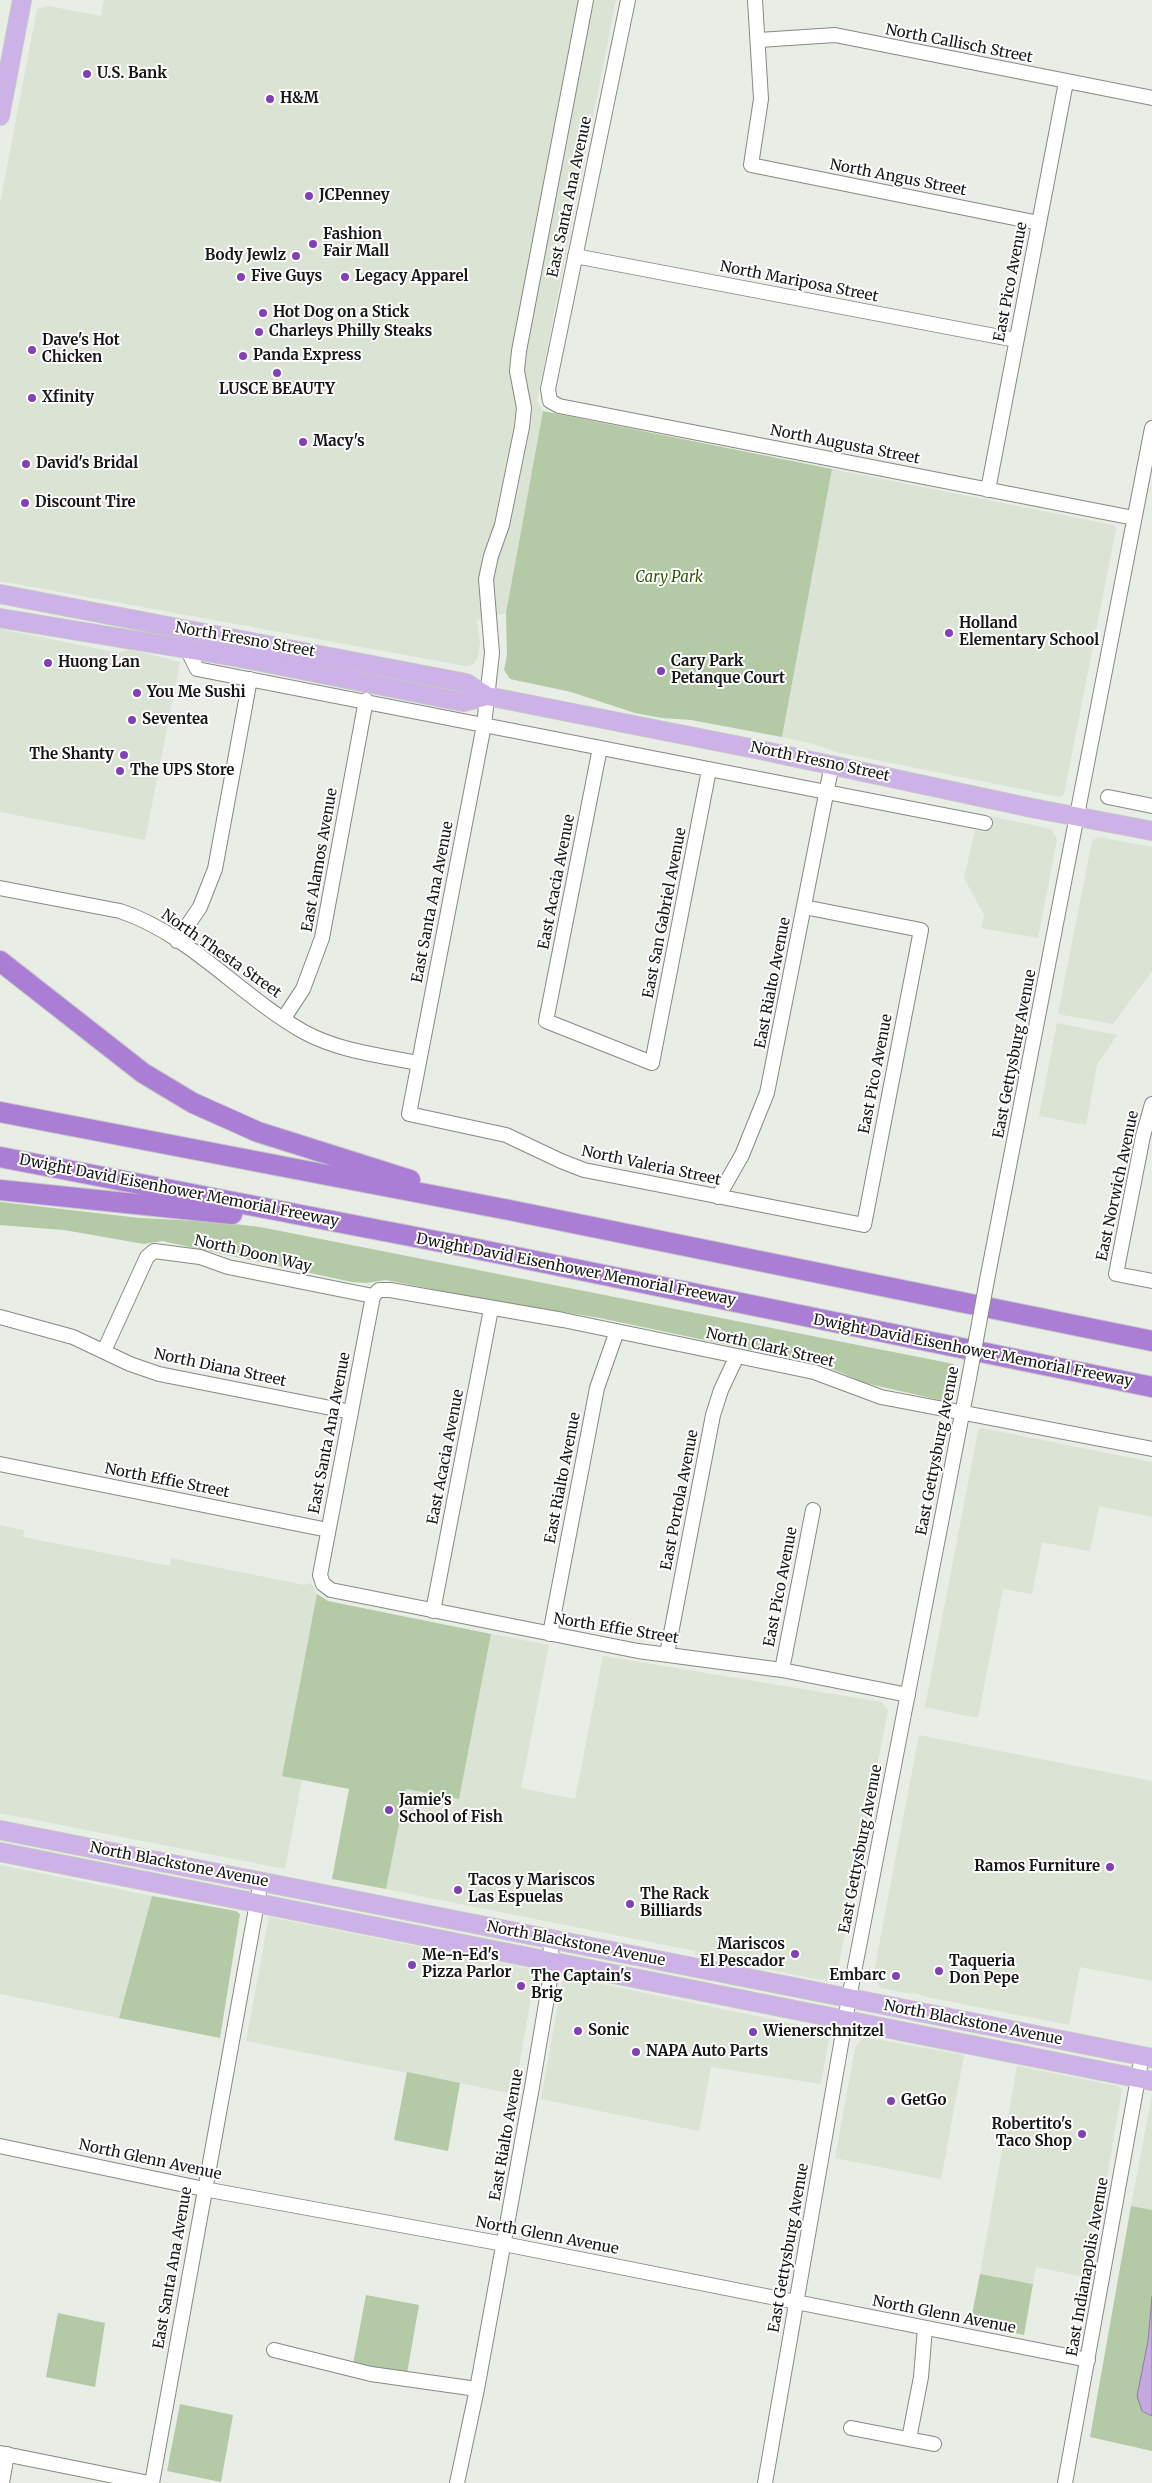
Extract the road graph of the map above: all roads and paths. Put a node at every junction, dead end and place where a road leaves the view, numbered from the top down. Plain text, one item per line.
1 (22, 0) edge
2 (586, 0) edge
3 (628, 0) edge
4 (755, 0) edge
5 (758, 40) junction
6 (1066, 82) junction
7 (1152, 98) edge
8 (0, 116) edge
9 (1039, 223) junction
10 (575, 256) junction
11 (1016, 340) junction
12 (550, 401) joint
13 (1152, 428) edge
14 (988, 490) junction
15 (1134, 518) junction
16 (0, 594) edge
17 (0, 618) edge
18 (179, 628) junction
19 (112, 637) junction
20 (188, 649) junction
21 (250, 679) junction
22 (487, 696) junction
23 (366, 700) junction
24 (484, 725) junction
25 (600, 748) junction
26 (832, 764) junction
27 (709, 770) junction
28 (826, 792) junction
29 (1108, 797) dead end
30 (1152, 806) edge
31 (1077, 817) junction
32 (985, 823) dead end
33 (1152, 830) edge
34 (0, 888) edge
35 (804, 906) junction
36 (177, 941) junction
37 (0, 961) edge
38 (284, 1018) junction
39 (418, 1063) junction
40 (652, 1063) joint
41 (1152, 1104) edge
42 (0, 1112) edge
43 (409, 1114) joint
44 (0, 1157) edge
45 (0, 1161) edge
46 (78, 1172) junction
47 (0, 1190) edge
48 (718, 1197) junction
49 (510, 1210) junction
50 (864, 1225) joint
51 (462, 1246) junction
52 (1152, 1281) edge
53 (376, 1293) junction
54 (492, 1309) junction
55 (0, 1317) edge
56 (617, 1331) junction
57 (1152, 1341) edge
58 (104, 1351) junction
59 (737, 1356) junction
60 (1152, 1387) edge
61 (350, 1412) junction
62 (962, 1412) junction
63 (1152, 1449) edge
64 (0, 1464) edge
65 (812, 1510) dead end
66 (328, 1530) junction
67 (323, 1584) joint
68 (433, 1611) junction
69 (550, 1634) junction
70 (667, 1654) junction
71 (782, 1670) junction
72 (908, 1695) junction
73 (0, 1830) edge
74 (49, 1839) junction
75 (0, 1840) edge
76 (0, 1852) edge
77 (261, 1881) junction
78 (257, 1903) junction
79 (550, 1939) junction
80 (553, 1962) junction
81 (849, 1998) junction
82 (845, 2020) junction
83 (1147, 2057) edge
84 (1145, 2079) edge
85 (0, 2146) edge
86 (204, 2188) junction
87 (504, 2244) junction
88 (796, 2303) junction
89 (925, 2328) junction
90 (274, 2350) dead end
91 (1088, 2360) junction
92 (477, 2389) junction
93 (851, 2428) dead end
94 (909, 2439) junction
95 (934, 2444) dead end
96 (4, 2454) edge
97 (2, 2483) edge
98 (150, 2483) edge
99 (457, 2483) edge
100 (766, 2483) edge
101 (1065, 2483) edge

1 - 8 main road
2 - 22 street, East Santa Ana Avenue
3 - 10 street, East Santa Ana Avenue
4 - 5 street
5 - 6 street, North Callisch Street
5 - 9 street, North Angus Street
6 - 7 street, North Callisch Street
6 - 9 street, East Pico Avenue
9 - 11 street, East Pico Avenue
10 - 11 street, North Mariposa Street
10 - 12 street, East Santa Ana Avenue
11 - 14 street, East Pico Avenue
12 - 14 street, North Augusta Street
13 - 15 street, East Gettysburg Avenue
14 - 15 street, North Augusta Street
15 - 31 street, East Gettysburg Avenue
16 - 18 main road, North Fresno Street
17 - 19 main road, North Fresno Street
18 - 19 main road
18 - 22 main road, North Fresno Street
19 - 20 main road, North Fresno Street
20 - 21 street
20 - 22 main road, North Fresno Street
21 - 23 street
21 - 36 street
22 - 24 street, East Santa Ana Avenue
22 - 26 main road, North Fresno Street
23 - 24 street
23 - 38 street, East Alamos Avenue
24 - 25 street
24 - 39 street, East Santa Ana Avenue
25 - 27 street
25 - 40 street, East Acacia Avenue
26 - 28 street, East Rialto Avenue
26 - 31 main road, North Fresno Street
27 - 28 street
27 - 40 street, East San Gabriel Avenue
28 - 32 street
28 - 35 street, East Rialto Avenue
29 - 30 street
31 - 33 main road, North Fresno Street
31 - 62 street, East Gettysburg Avenue, bridge
34 - 36 street, North Thesta Street
35 - 48 street, East Rialto Avenue
35 - 50 street, East Pico Avenue
36 - 38 street, North Thesta Street
37 - 49 highway
38 - 39 street, North Thesta Street
39 - 43 street, East Santa Ana Avenue
41 - 52 street, East Norwich Avenue
42 - 49 highway
43 - 48 street, North Valeria Street
44 - 46 highway, Dwight David Eisenhower Memorial Freeway
45 - 46 highway
46 - 51 highway, Dwight David Eisenhower Memorial Freeway
47 - 51 highway
48 - 50 street, North Valeria Street
49 - 57 highway
51 - 60 highway, Dwight David Eisenhower Memorial Freeway
53 - 54 street, North Clark Street
53 - 58 street, North Doon Way
53 - 61 street, East Santa Ana Avenue
54 - 56 street, North Clark Street
54 - 68 street, East Acacia Avenue
55 - 58 street, North Diana Street
56 - 59 street, North Clark Street
56 - 69 street, East Rialto Avenue
58 - 61 street, North Diana Street
59 - 62 street, North Clark Street
59 - 70 street, East Portola Avenue
61 - 66 street, East Santa Ana Avenue
62 - 63 street, North Clark Street
62 - 72 street, East Gettysburg Avenue
64 - 66 street, North Effie Street
65 - 71 street, East Pico Avenue
66 - 67 street, East Santa Ana Avenue
67 - 68 street, North Effie Street
68 - 69 street, North Effie Street
69 - 70 street, North Effie Street
70 - 71 street, North Effie Street
71 - 72 street, North Effie Street
72 - 81 street, East Gettysburg Avenue
73 - 74 main road, North Blackstone Avenue
74 - 75 main road
74 - 77 main road, North Blackstone Avenue
76 - 78 main road, North Blackstone Avenue
77 - 78 street, East Santa Ana Avenue
77 - 79 main road, North Blackstone Avenue
78 - 80 main road, North Blackstone Avenue
78 - 86 street, East Santa Ana Avenue
79 - 80 street, East Rialto Avenue
79 - 81 main road, North Blackstone Avenue
80 - 82 main road, North Blackstone Avenue
80 - 87 street, East Rialto Avenue
81 - 82 street, East Gettysburg Avenue
81 - 83 main road, North Blackstone Avenue
82 - 84 main road, North Blackstone Avenue
82 - 88 street, East Gettysburg Avenue
83 - 84 street, East Indianapolis Avenue
84 - 91 street, East Indianapolis Avenue
85 - 86 street, North Glenn Avenue
86 - 87 street, North Glenn Avenue
86 - 98 street, East Santa Ana Avenue
87 - 88 street, North Glenn Avenue
87 - 92 street, East Rialto Avenue
88 - 89 street, North Glenn Avenue
88 - 100 street, East Gettysburg Avenue
89 - 91 street, North Glenn Avenue
89 - 94 street
90 - 92 street
91 - 101 street, East Indianapolis Avenue
92 - 99 street, East Rialto Avenue
93 - 94 street
94 - 95 street
96 - 97 street
96 - 98 street

